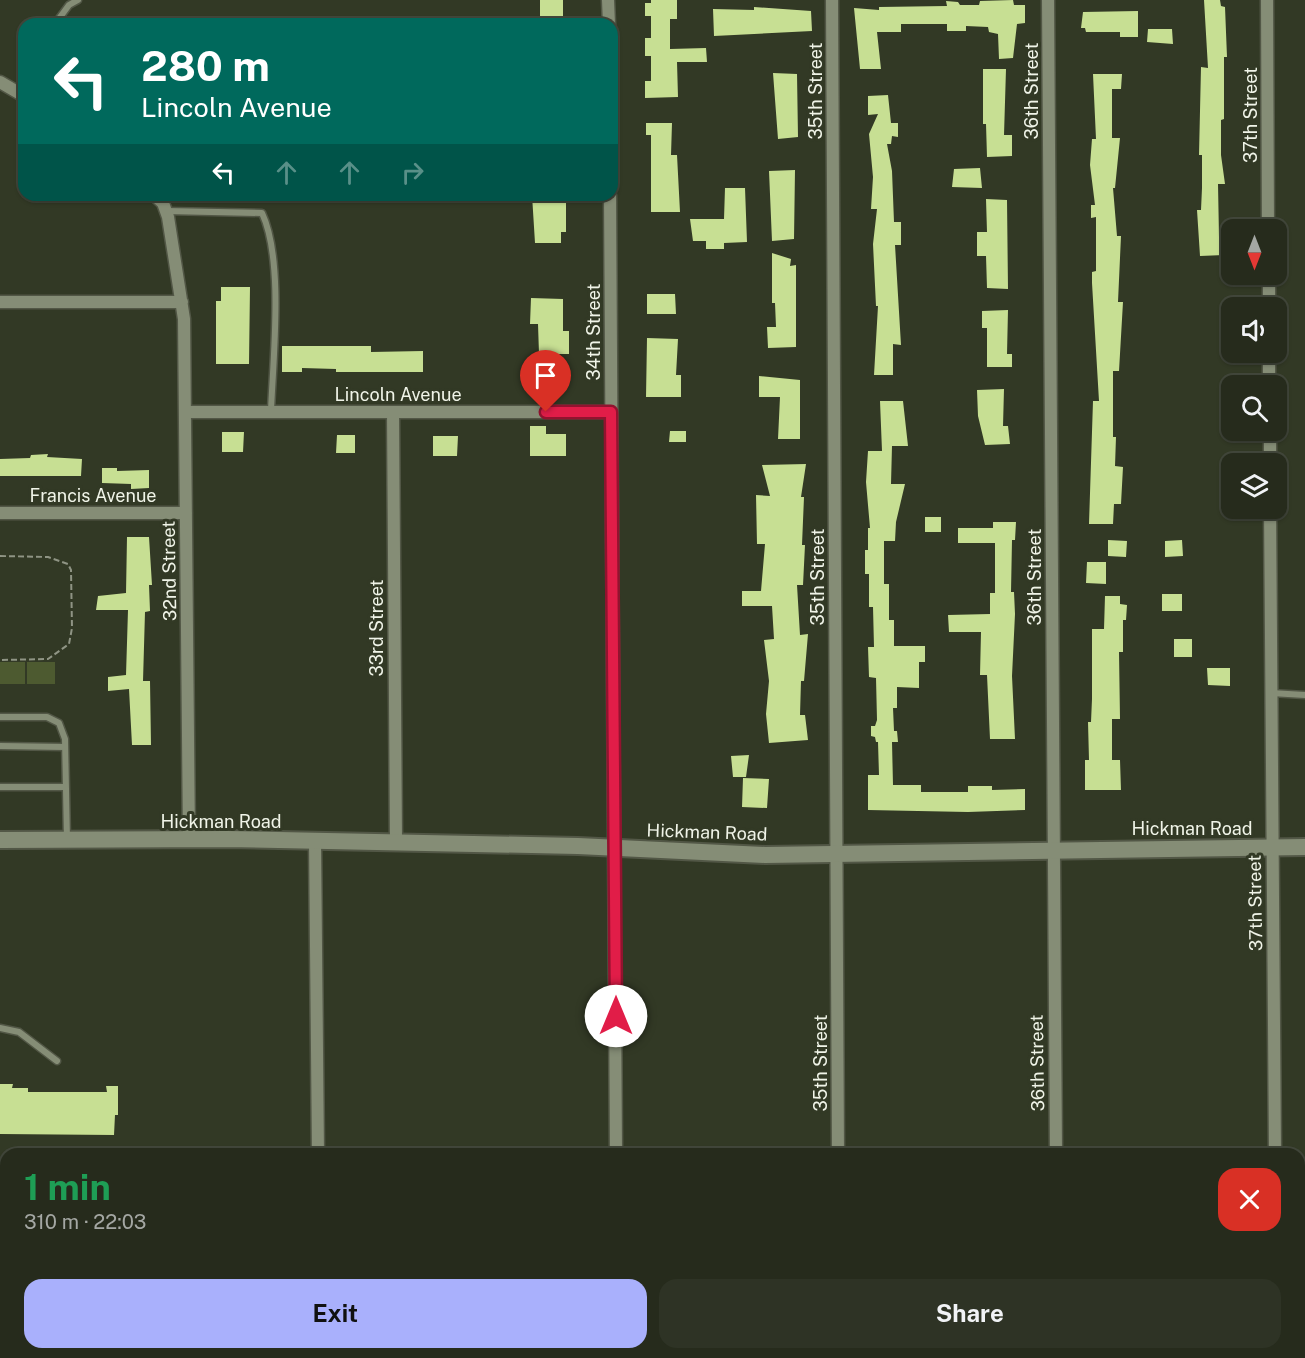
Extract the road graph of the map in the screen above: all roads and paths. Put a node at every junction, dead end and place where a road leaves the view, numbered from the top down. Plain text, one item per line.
1 (78, 0) edge
2 (608, 0) edge
3 (832, 0) edge
4 (1048, 0) edge
5 (1267, 0) edge
6 (59, 18) edge
7 (609, 18) edge
8 (0, 81) edge
9 (18, 92) edge
10 (161, 201) edge
11 (610, 201) edge
12 (165, 211) junction
13 (1268, 219) edge
14 (0, 302) edge
15 (182, 302) junction
16 (185, 412) junction
17 (271, 412) junction
18 (393, 412) junction
19 (611, 412) junction
20 (0, 513) edge
21 (186, 513) junction
22 (1270, 519) edge
23 (0, 556) edge
24 (0, 660) edge
25 (1271, 693) junction
26 (1305, 695) edge
27 (0, 717) edge
28 (0, 746) edge
29 (65, 747) junction
30 (0, 787) edge
31 (66, 787) junction
32 (0, 840) edge
33 (68, 840) junction
34 (189, 840) junction
35 (315, 841) junction
36 (396, 843) junction
37 (1272, 847) junction
38 (1305, 847) edge
39 (615, 848) junction
40 (1053, 849) junction
41 (836, 853) junction
42 (0, 1028) edge
43 (57, 1061) dead end
44 (318, 1148) edge
45 (616, 1148) edge
46 (838, 1148) edge
47 (1056, 1148) edge
48 (1275, 1148) edge

1 - 6 lane
2 - 7 street
3 - 41 street, 35th Street
4 - 40 street, 36th Street
5 - 13 street, 37th Street
8 - 9 street
10 - 12 street
11 - 19 street, 34th Street
12 - 15 street, 32nd Street
12 - 17 lane
14 - 15 street
15 - 16 street, 32nd Street
16 - 17 street, Lincoln Avenue
16 - 21 street, 32nd Street
17 - 18 street, Lincoln Avenue
18 - 19 street, Lincoln Avenue
18 - 36 street, 33rd Street
19 - 39 street, 34th Street
20 - 21 street, Francis Avenue
21 - 34 street, 32nd Street
22 - 25 street, 37th Street
23 - 24 path
25 - 26 lane
25 - 37 street, 37th Street
27 - 29 lane
28 - 29 lane
29 - 31 lane
30 - 31 lane
31 - 33 lane
32 - 33 main road, Hickman Road
33 - 34 main road, Hickman Road
34 - 35 main road, Hickman Road
35 - 36 main road, Hickman Road
35 - 44 street
36 - 39 main road, Hickman Road
37 - 38 main road, Hickman Road
37 - 40 main road, Hickman Road
37 - 48 street, 37th Street
39 - 41 main road, Hickman Road
39 - 45 street, 34th Street
40 - 41 main road, Hickman Road
40 - 47 street, 36th Street
41 - 46 street, 35th Street
42 - 43 lane

